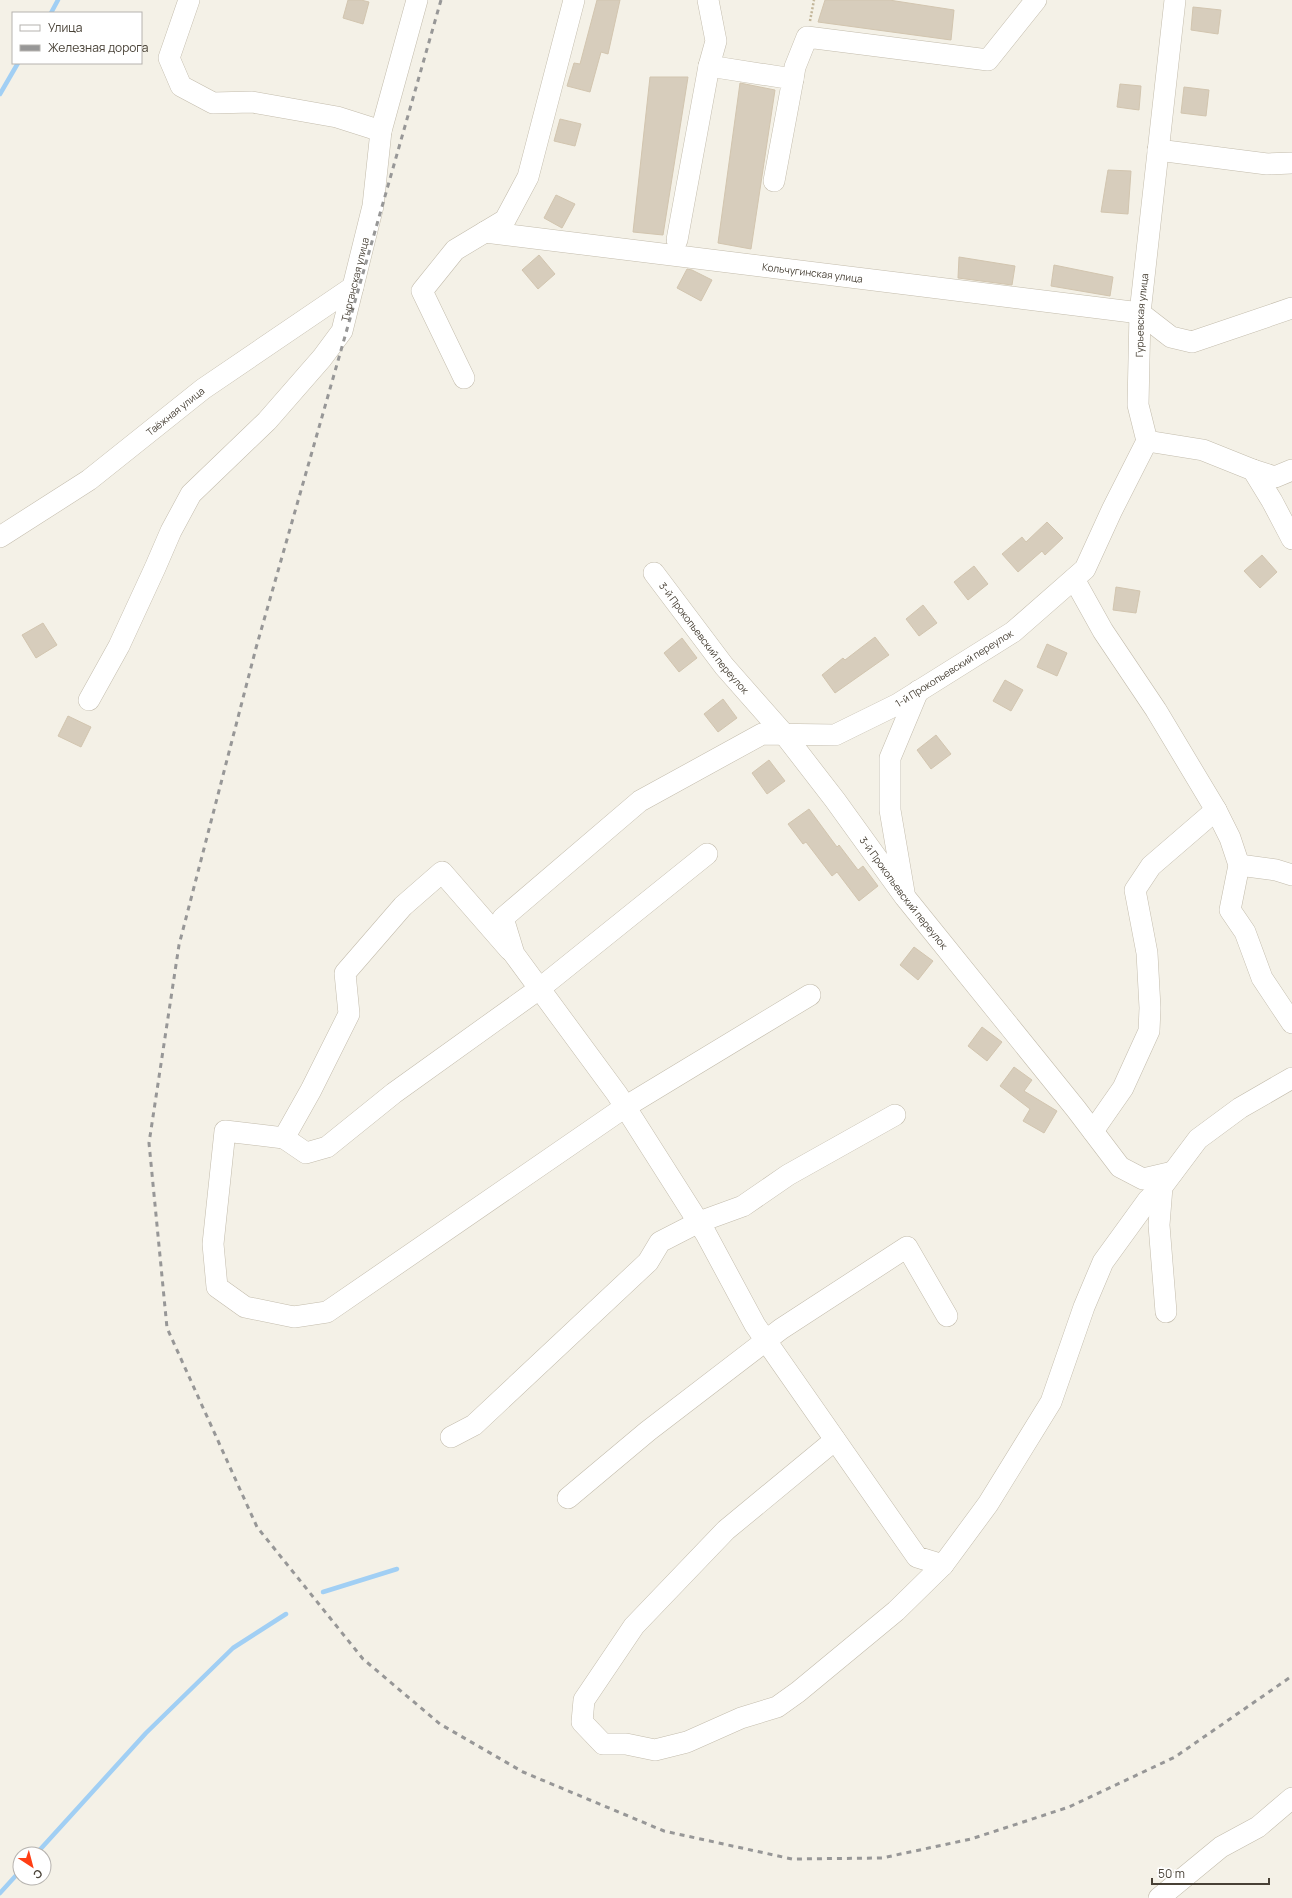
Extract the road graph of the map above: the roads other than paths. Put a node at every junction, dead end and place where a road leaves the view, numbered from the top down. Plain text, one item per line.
1 (189, 0) edge
2 (417, 0) edge
3 (574, 0) edge
4 (708, 0) edge
5 (1036, 0) edge
6 (1175, 0) edge
7 (709, 66) junction
8 (793, 79) junction
9 (381, 130) junction
10 (1158, 150) junction
11 (1292, 163) edge
12 (774, 181) dead end
13 (485, 232) junction
14 (733, 263) junction
15 (353, 287) junction
16 (1292, 308) edge
17 (1140, 313) junction
18 (464, 378) dead end
19 (1148, 441) junction
20 (1253, 470) junction
21 (1292, 470) edge
22 (0, 537) edge
23 (1292, 539) edge
24 (654, 573) dead end
25 (1074, 579) junction
26 (918, 691) junction
27 (89, 700) dead end
28 (784, 734) junction
29 (1216, 810) junction
30 (708, 854) dead end
31 (1239, 865) junction
32 (1292, 875) edge
33 (904, 897) junction
34 (514, 954) junction
35 (539, 989) junction
36 (810, 995) dead end
37 (1292, 1023) edge
38 (1292, 1078) edge
39 (625, 1107) junction
40 (895, 1115) dead end
41 (1093, 1131) junction
42 (284, 1138) junction
43 (1167, 1180) junction
44 (699, 1222) junction
45 (1166, 1312) dead end
46 (947, 1316) dead end
47 (767, 1342) junction
48 (451, 1437) dead end
49 (835, 1440) junction
50 (568, 1498) dead end
51 (943, 1565) junction
52 (1292, 1798) edge
53 (1159, 1898) edge

1 - 9 street
2 - 9 street, Тырганская улица
3 - 13 street
4 - 7 street
5 - 8 street
6 - 10 street, Гурьевская улица
7 - 8 street
7 - 14 street
8 - 12 street
9 - 15 street, Тырганская улица
10 - 11 street
10 - 17 street, Гурьевская улица
13 - 14 street, Кольчугинская улица
13 - 18 street
14 - 17 street, Кольчугинская улица
15 - 22 street, Таёжная улица
15 - 27 street, Тырганская улица
16 - 17 street
17 - 19 street, Гурьевская улица
19 - 20 street
19 - 25 street, 1-й Прокопьевский переулок
20 - 21 street
20 - 23 street
24 - 28 street, 3-й Прокопьевский переулок
25 - 26 street, 1-й Прокопьевский переулок
25 - 29 street
26 - 28 street, 1-й Прокопьевский переулок
26 - 33 street
28 - 33 street, 3-й Прокопьевский переулок
28 - 34 street, 1-й Прокопьевский переулок
29 - 31 street
29 - 41 street
30 - 35 street
31 - 32 street
31 - 37 street
33 - 41 street, 3-й Прокопьевский переулок
34 - 35 street
34 - 42 street
35 - 39 street
35 - 42 street
36 - 39 street
38 - 43 street
39 - 42 street
39 - 44 street
40 - 44 street
41 - 43 street, 3-й Прокопьевский переулок
43 - 45 street
43 - 51 street
44 - 47 street
44 - 48 street
46 - 47 street
47 - 49 street
47 - 50 street
49 - 51 street
49 - 51 street
52 - 53 street

